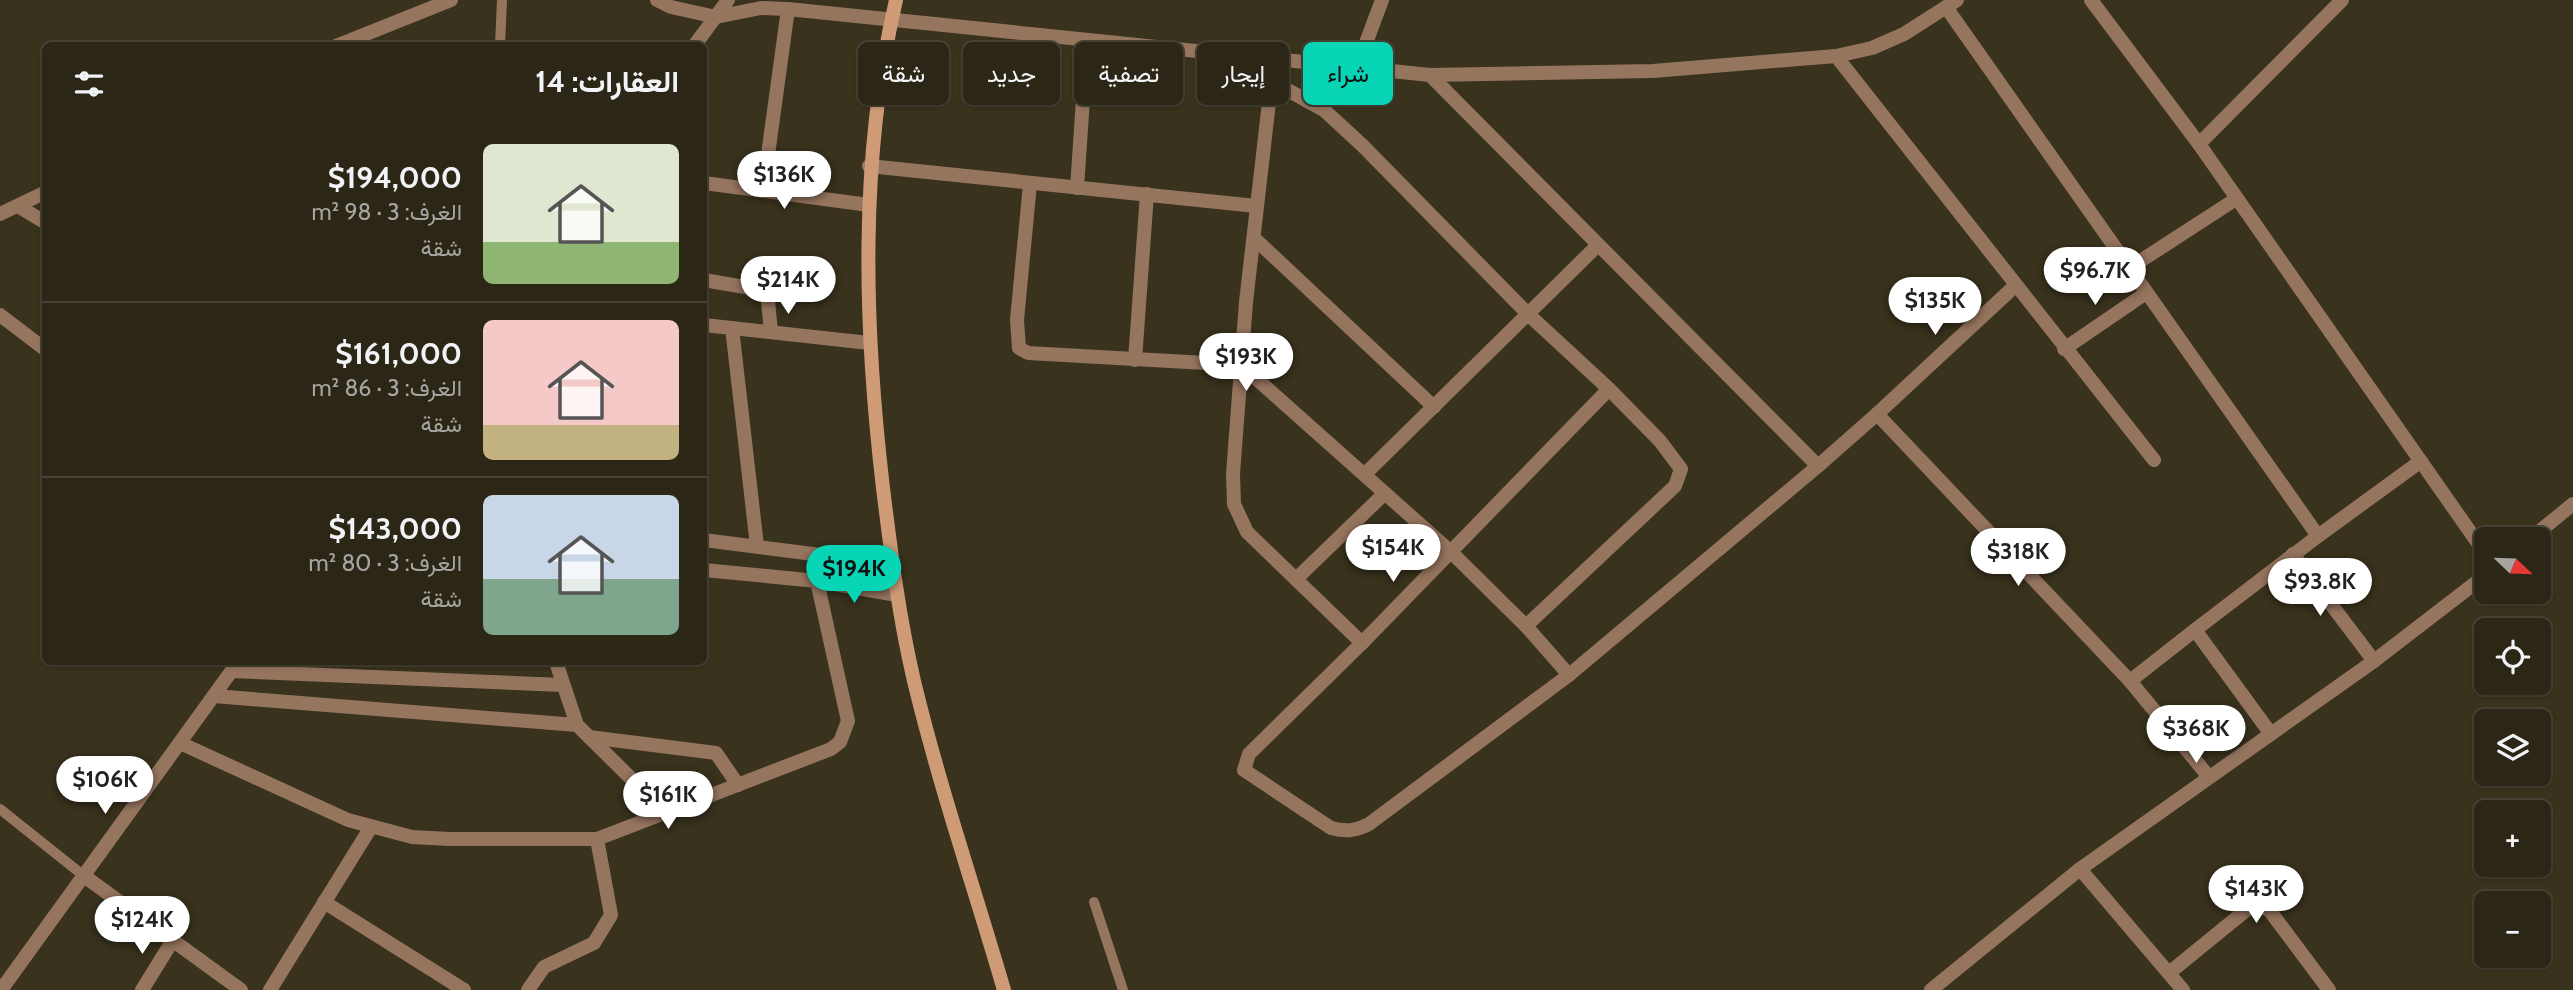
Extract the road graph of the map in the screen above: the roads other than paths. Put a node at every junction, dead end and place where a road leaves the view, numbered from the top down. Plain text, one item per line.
1 (451, 0) edge
2 (502, 0) edge
3 (657, 0) edge
4 (728, 0) edge
5 (896, 0) edge
6 (1382, 0) edge
7 (2091, 0) edge
8 (2342, 0) edge
9 (1952, 4) edge
10 (788, 9) junction
11 (716, 17) junction
12 (891, 21) junction
13 (1087, 40) junction
14 (346, 42) edge
15 (500, 42) edge
16 (698, 42) edge
17 (1366, 42) edge
18 (1197, 51) edge
19 (1836, 56) junction
20 (1393, 71) edge
21 (1430, 75) junction
22 (1289, 91) edge
23 (1268, 105) edge
24 (2199, 144) junction
25 (869, 166) junction
26 (707, 183) edge
27 (1030, 184) junction
28 (1077, 188) junction
29 (763, 191) junction
30 (42, 194) edge
31 (1147, 194) junction
32 (2235, 199) junction
33 (869, 205) junction
34 (1256, 205) junction
35 (18, 206) junction
36 (0, 215) edge
37 (42, 221) edge
38 (1254, 238) junction
39 (1598, 245) junction
40 (2128, 269) junction
41 (707, 281) edge
42 (2016, 285) junction
43 (2147, 293) junction
44 (0, 314) edge
45 (1529, 315) junction
46 (707, 325) edge
47 (732, 328) junction
48 (771, 332) junction
49 (869, 343) junction
50 (42, 347) edge
51 (2064, 349) junction
52 (1135, 360) junction
53 (1241, 365) junction
54 (1609, 390) junction
55 (1434, 407) junction
56 (1878, 414) junction
57 (2154, 460) dead end
58 (2421, 461) junction
59 (1818, 466) junction
60 (1365, 474) junction
61 (1385, 493) junction
62 (2573, 504) edge
63 (2545, 527) edge
64 (2318, 536) junction
65 (2474, 537) edge
66 (707, 540) edge
67 (757, 545) junction
68 (1451, 551) junction
69 (2293, 554) junction
70 (891, 564) junction
71 (707, 570) edge
72 (1296, 579) junction
73 (817, 581) junction
74 (2474, 584) edge
75 (897, 595) junction
76 (1526, 626) junction
77 (2195, 630) junction
78 (1362, 643) junction
79 (2374, 661) junction
80 (557, 665) edge
81 (235, 666) edge
82 (1569, 675) junction
83 (2130, 681) junction
84 (562, 685) junction
85 (214, 695) junction
86 (577, 725) junction
87 (2271, 734) junction
88 (589, 737) junction
89 (180, 743) junction
90 (2208, 777) junction
91 (738, 785) junction
92 (0, 809) edge
93 (666, 813) junction
94 (371, 827) junction
95 (597, 839) junction
96 (2080, 869) junction
97 (84, 876) junction
98 (324, 902) junction
99 (1094, 902) dead end
100 (173, 940) junction
101 (2169, 973) junction
102 (1, 990) edge
103 (142, 990) edge
104 (241, 990) edge
105 (270, 990) edge
106 (464, 990) edge
107 (527, 990) edge
108 (1004, 990) edge
109 (1123, 990) edge
110 (1931, 990) edge
111 (2183, 990) edge
112 (2329, 990) edge

1 - 14 street
2 - 15 lane
3 - 11 street
4 - 11 street
5 - 12 main road
6 - 17 street
7 - 24 street
8 - 24 street
9 - 19 street
9 - 40 street
10 - 11 street
10 - 12 street
10 - 29 street
11 - 16 street
12 - 13 street
12 - 25 main road
13 - 18 street
13 - 28 street
19 - 21 street
19 - 42 street
20 - 21 street
21 - 39 street
22 - 45 street
23 - 34 street
24 - 32 street
25 - 27 street
25 - 33 main road
26 - 29 street
27 - 28 street
27 - 52 street
28 - 31 street
29 - 33 street
30 - 35 street
31 - 34 street
31 - 52 street
32 - 40 street
32 - 58 street
33 - 49 main road
34 - 38 street
35 - 36 street
35 - 37 street
38 - 53 street
38 - 55 street
39 - 45 street
39 - 59 street
40 - 43 street
41 - 48 street
42 - 51 street
42 - 56 street
43 - 51 street
43 - 64 street
44 - 50 street
45 - 54 street
45 - 55 street
46 - 47 street
47 - 48 street
47 - 67 street
48 - 49 street
49 - 70 main road
51 - 57 street
52 - 53 street
53 - 60 street
53 - 72 street
54 - 68 street
54 - 76 street
55 - 60 street
56 - 59 street
56 - 83 street
58 - 64 street
58 - 65 street
59 - 82 street
60 - 61 street
61 - 68 street
61 - 72 street
62 - 63 street
64 - 69 street
66 - 67 street
67 - 70 street
68 - 76 street
68 - 78 street
69 - 77 street
69 - 79 street
70 - 75 main road
71 - 73 street
72 - 78 street
73 - 75 street
73 - 91 street
74 - 79 street
75 - 108 main road
76 - 82 street
77 - 83 street
77 - 87 street
78 - 82 street
79 - 87 street
80 - 84 street
81 - 84 street
81 - 85 street
83 - 90 street
84 - 86 street
85 - 86 street
85 - 89 street
86 - 88 street
87 - 90 street
88 - 91 street
88 - 93 street
89 - 94 street
89 - 97 street
90 - 96 street
91 - 93 street
92 - 97 lane
93 - 95 street
94 - 95 street
94 - 98 street
95 - 107 street
96 - 101 street
96 - 110 street
97 - 100 street
97 - 102 street
98 - 105 street
98 - 106 street
99 - 109 lane
100 - 103 street
100 - 104 street
101 - 111 street
101 - 112 street

